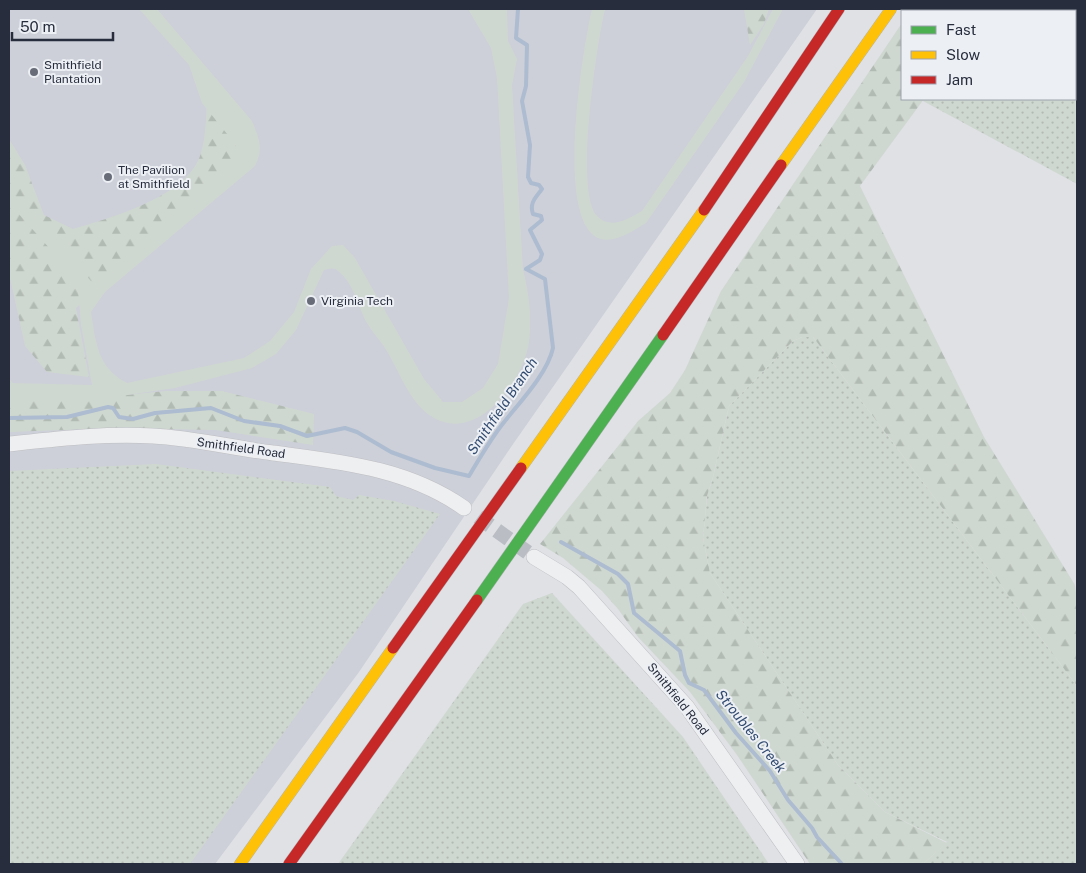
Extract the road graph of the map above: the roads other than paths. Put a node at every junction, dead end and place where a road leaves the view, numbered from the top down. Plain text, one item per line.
1 (840, 9) edge
2 (891, 9) edge
3 (9, 444) edge
4 (464, 508) tunnel mouth
5 (534, 557) tunnel mouth
6 (240, 864) edge
7 (289, 864) edge
8 (797, 864) edge

1 - 6 highway
2 - 7 highway
3 - 4 street, Smithfield Road
5 - 8 street, Smithfield Road

